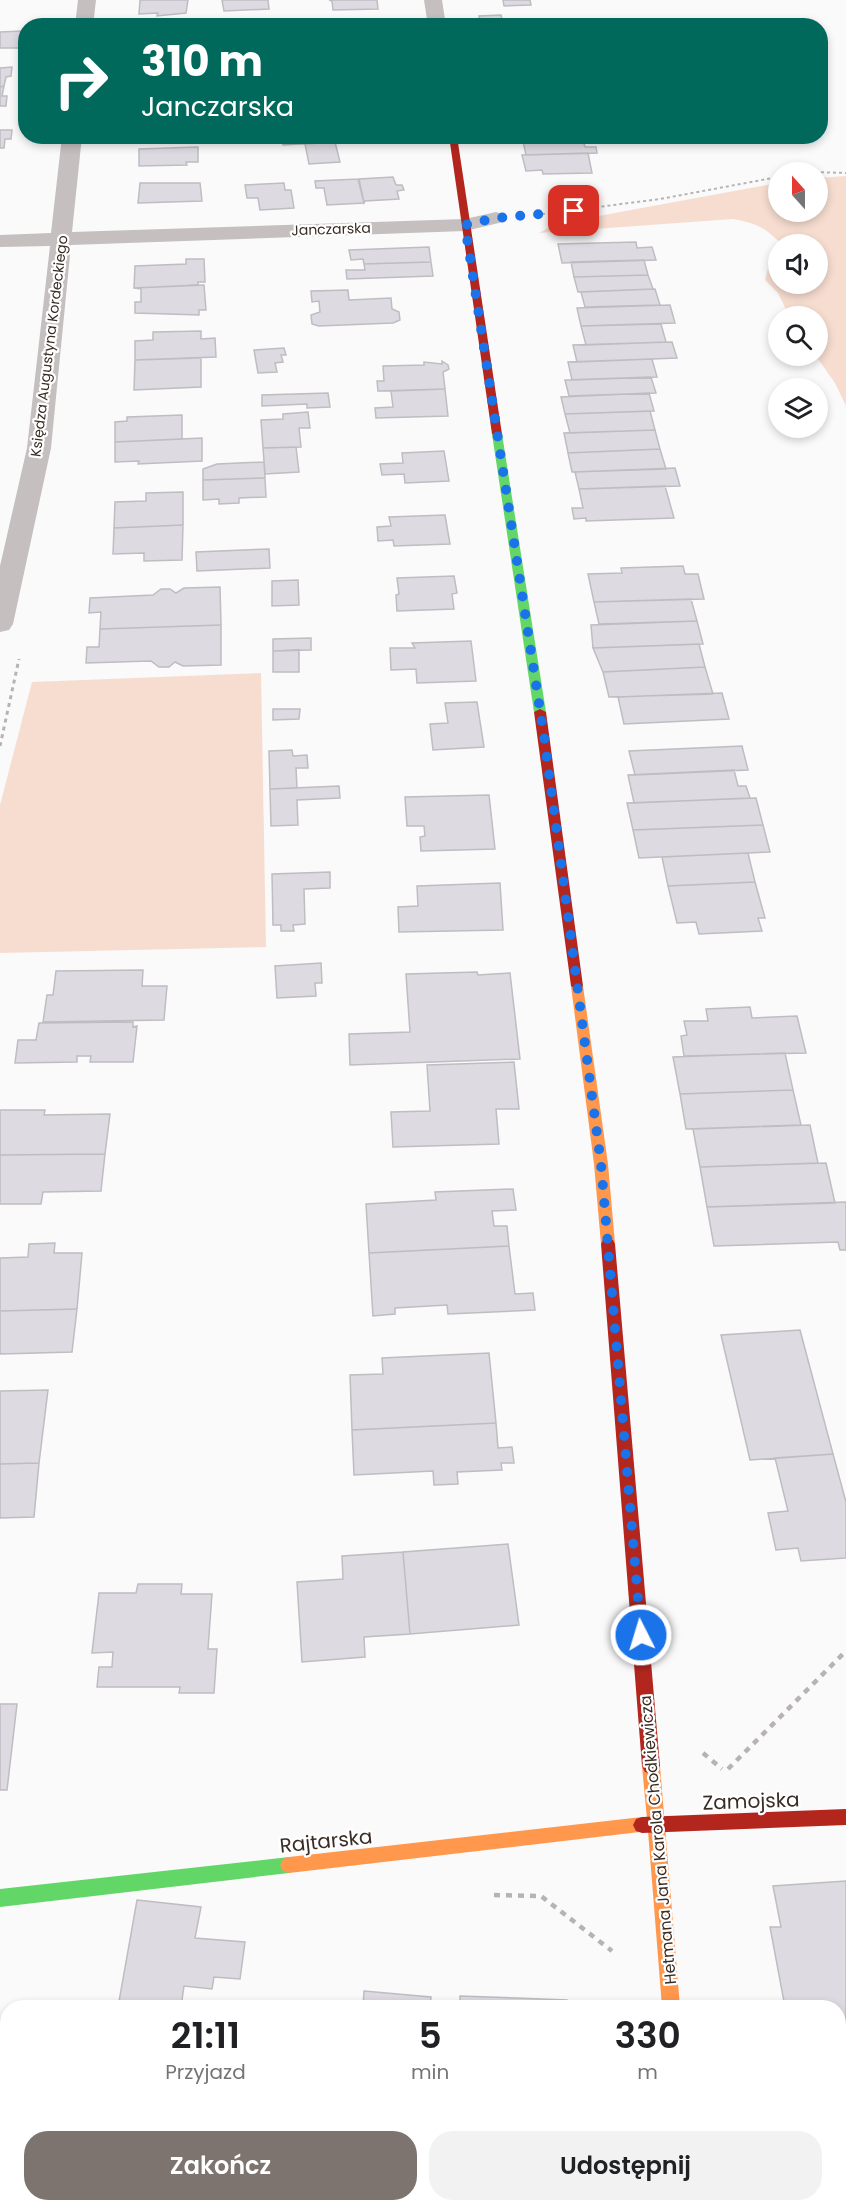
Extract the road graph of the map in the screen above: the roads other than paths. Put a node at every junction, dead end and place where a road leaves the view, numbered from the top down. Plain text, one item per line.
1 (87, 0) edge
2 (434, 0) edge
3 (85, 18) edge
4 (436, 18) edge
5 (71, 144) edge
6 (454, 144) edge
7 (496, 218) road end
8 (465, 225) junction
9 (61, 239) junction
10 (0, 242) edge
11 (0, 624) edge
12 (846, 1817) edge
13 (657, 1823) junction
14 (0, 1898) edge
15 (670, 2000) edge

1 - 3 street
2 - 4 street
5 - 9 street, Księdza Augustyna Kordeckiego
6 - 8 street, Hetmana Jana Karola Chodkiewicza
7 - 8 street, Janczarska
8 - 9 street, Janczarska
8 - 13 street, Hetmana Jana Karola Chodkiewicza
9 - 10 street, Janczarska
9 - 11 street, Księdza Augustyna Kordeckiego
12 - 13 street, Zamojska
13 - 14 street, Rajtarska
13 - 15 street, Hetmana Jana Karola Chodkiewicza

